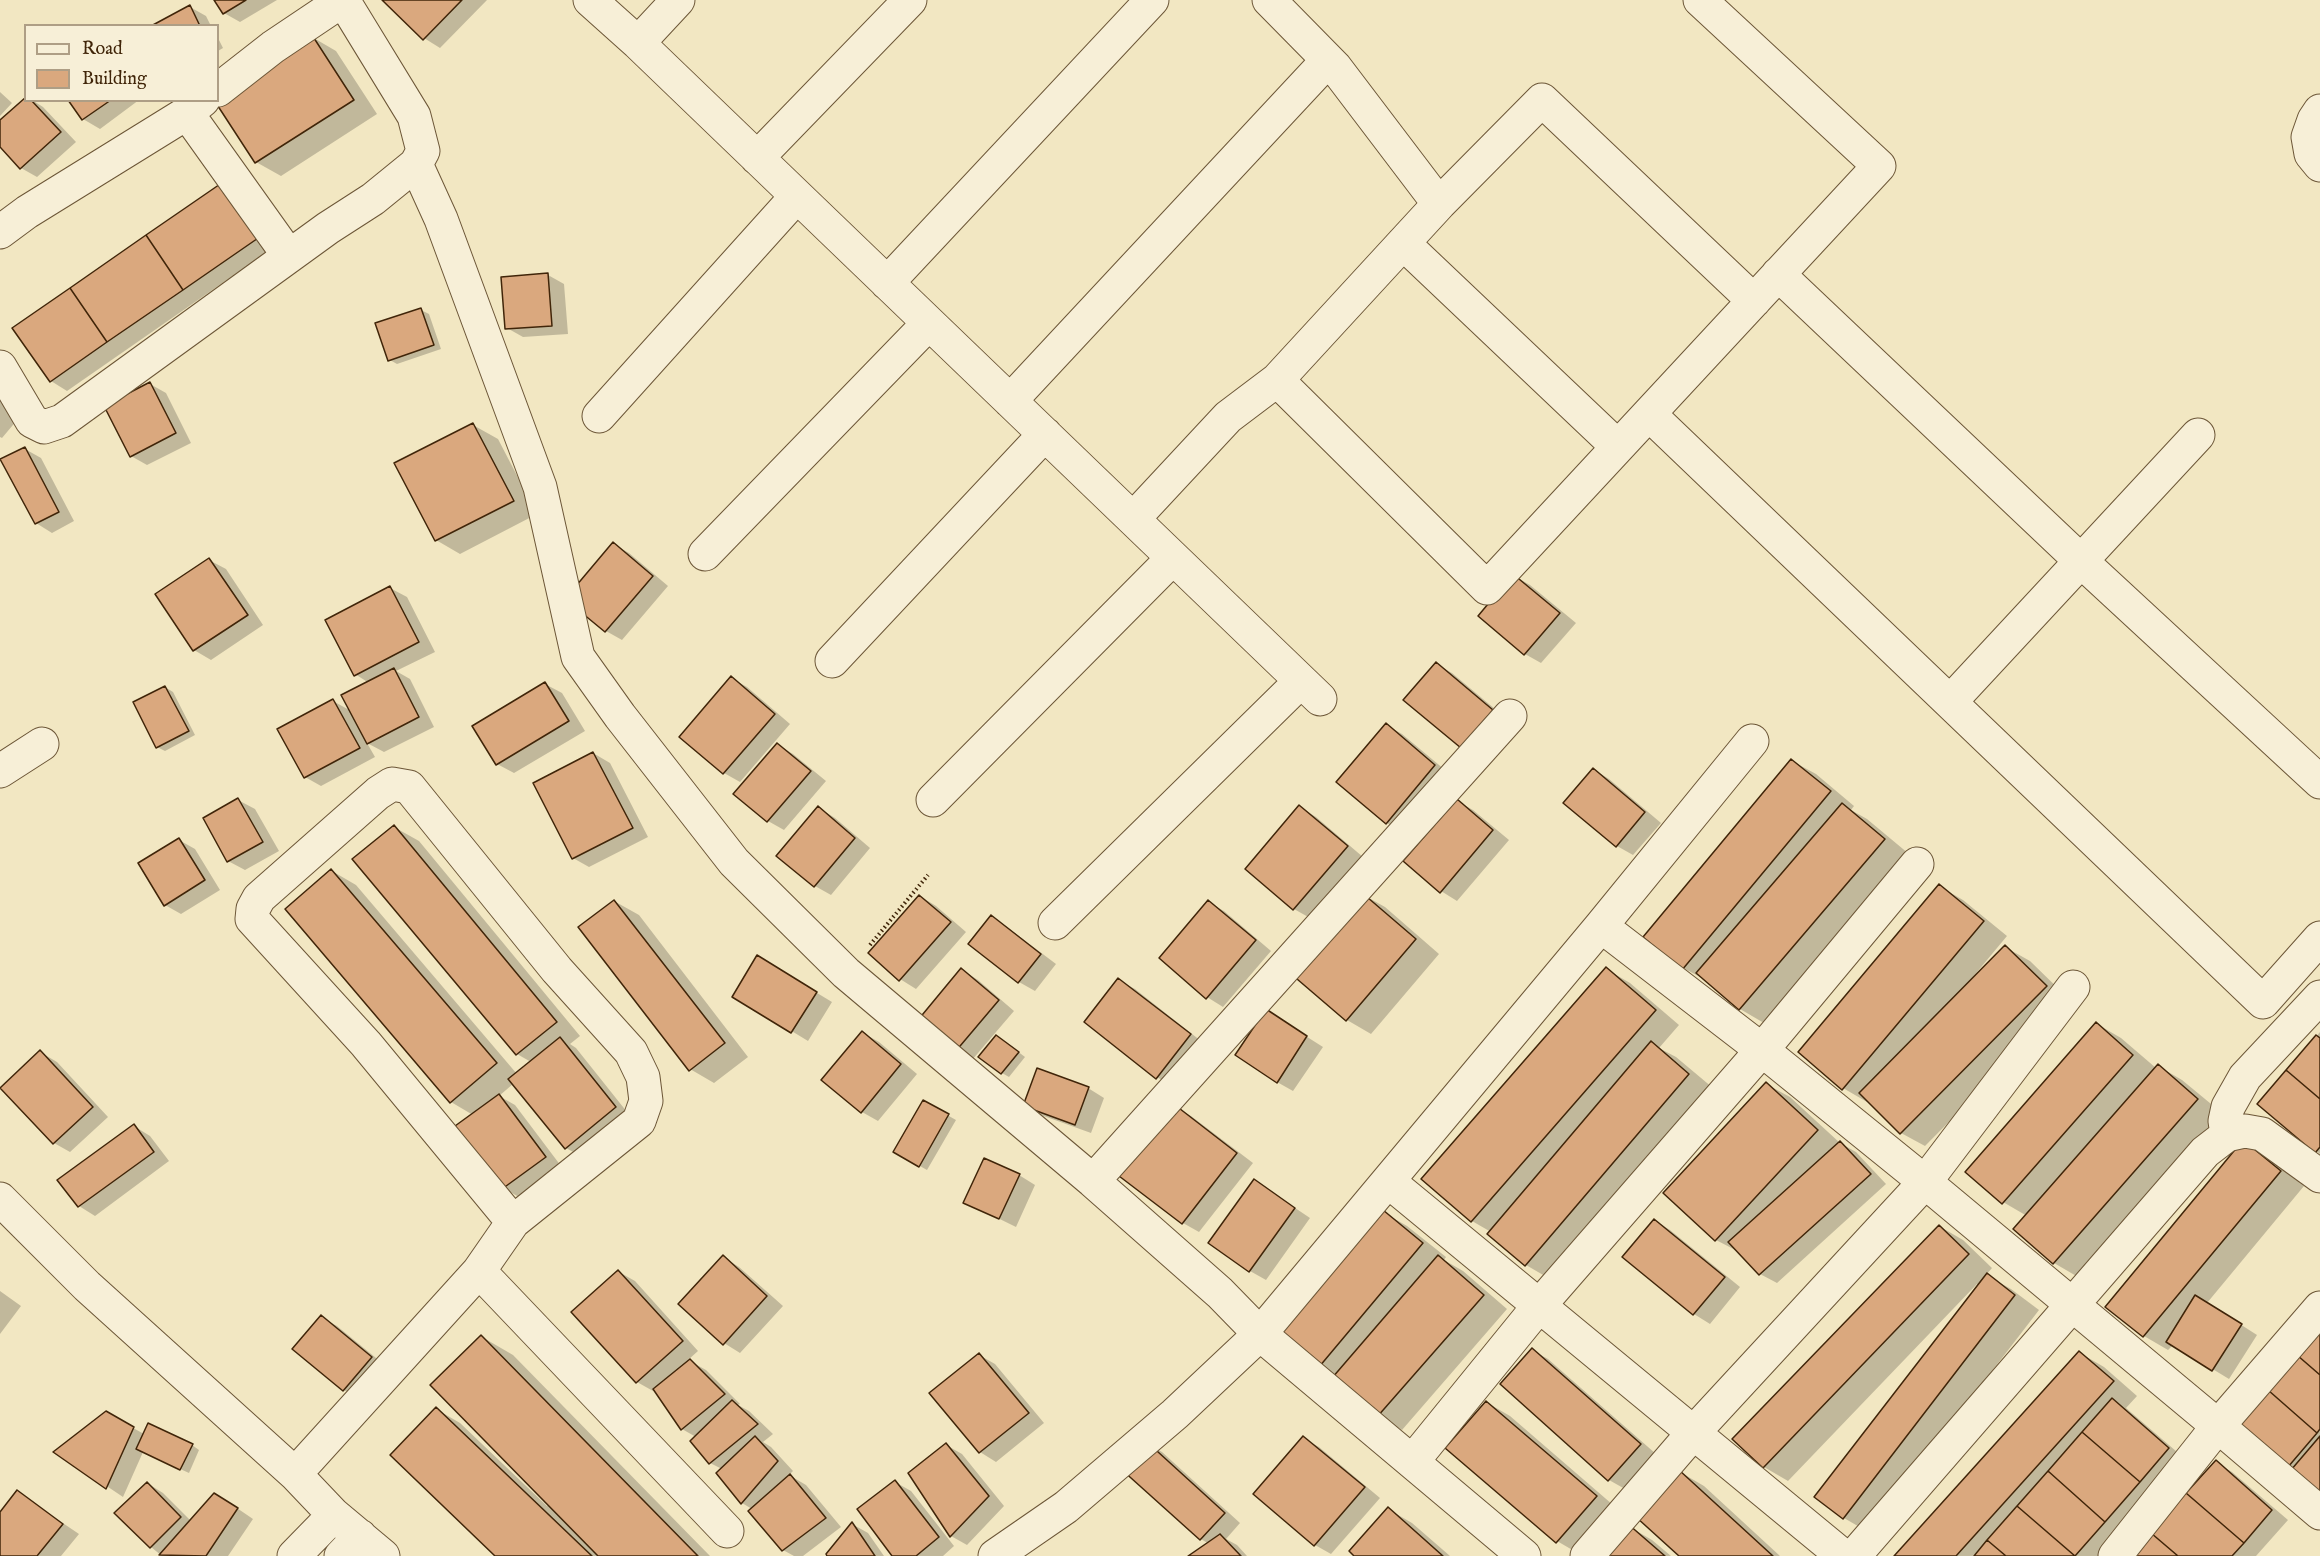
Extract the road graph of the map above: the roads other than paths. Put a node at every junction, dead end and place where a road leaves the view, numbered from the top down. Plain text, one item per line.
1 (343, 0) edge
2 (590, 0) edge
3 (678, 0) edge
4 (910, 0) edge
5 (1152, 0) edge
6 (1269, 0) edge
7 (1700, 0) edge
8 (638, 43) junction
9 (1328, 60) junction
10 (219, 89) edge
11 (195, 107) edge
12 (2320, 111) edge
13 (757, 158) junction
14 (416, 164) junction
15 (2320, 165) edge
16 (797, 196) junction
17 (1439, 204) junction
18 (0, 232) edge
19 (1403, 243) junction
20 (289, 256) junction
21 (1778, 274) junction
22 (887, 283) junction
23 (1754, 301) junction
24 (929, 323) junction
25 (0, 368) edge
26 (1277, 380) junction
27 (1010, 401) junction
28 (1649, 414) junction
29 (599, 416) dead end
30 (1045, 434) junction
31 (2198, 435) dead end
32 (1618, 447) junction
33 (1133, 519) junction
34 (705, 554) dead end
35 (1173, 558) junction
36 (2081, 561) junction
37 (832, 662) dead end
38 (1950, 702) junction
39 (1510, 716) dead end
40 (1752, 741) dead end
41 (42, 744) dead end
42 (0, 771) edge
43 (2320, 782) edge
44 (933, 801) dead end
45 (1917, 864) dead end
46 (1055, 924) dead end
47 (1601, 926) junction
48 (2320, 938) edge
49 (2073, 987) dead end
50 (2320, 997) edge
51 (1762, 1050) junction
52 (2227, 1135) junction
53 (2320, 1176) edge
54 (1093, 1181) junction
55 (1388, 1181) junction
56 (1925, 1182) junction
57 (0, 1199) edge
58 (513, 1222) junction
59 (479, 1271) junction
60 (2073, 1305) junction
61 (1538, 1307) junction
62 (2320, 1308) edge
63 (1260, 1334) junction
64 (2218, 1426) junction
65 (1694, 1432) junction
66 (1412, 1462) junction
67 (295, 1474) junction
68 (2320, 1514) edge
69 (334, 1515) junction
70 (728, 1531) dead end
71 (361, 1549) edge
72 (294, 1556) edge
73 (995, 1556) edge
74 (1524, 1556) edge
75 (1587, 1556) edge
76 (1843, 1556) edge
77 (1854, 1556) edge
78 (2115, 1556) edge

1 - 10 street
1 - 14 street
2 - 8 street
3 - 8 street
4 - 13 street
5 - 22 street
6 - 9 street
7 - 21 street
8 - 13 street
9 - 17 street
9 - 27 street
11 - 18 street
11 - 20 street
12 - 15 street
13 - 16 street
14 - 20 street
14 - 54 street
16 - 22 street
16 - 29 street
17 - 19 street
17 - 23 street
19 - 26 street
19 - 32 street
20 - 25 street
21 - 23 street
21 - 36 street
22 - 24 street
23 - 28 street
24 - 27 street
24 - 34 street
26 - 32 street
26 - 33 street
27 - 30 street
28 - 32 street
28 - 38 street
30 - 33 street
30 - 37 street
31 - 36 street
33 - 35 street
35 - 44 street
35 - 46 street
36 - 38 street
36 - 43 street
38 - 48 street
39 - 54 street
40 - 47 street
41 - 42 street
45 - 51 street
47 - 51 street
47 - 55 street
49 - 56 street
50 - 52 street
51 - 56 street
51 - 61 street
52 - 53 street
52 - 60 street
54 - 63 street
55 - 61 street
55 - 63 street
56 - 60 street
56 - 65 street
57 - 67 street
58 - 58 street
58 - 59 street
59 - 67 street
59 - 70 street
60 - 64 street
60 - 77 street
61 - 65 street
61 - 66 street
62 - 64 street
63 - 66 street
63 - 73 street
64 - 68 street
64 - 78 street
65 - 75 street
65 - 76 street
66 - 74 street
67 - 69 street
69 - 71 street
69 - 72 street

